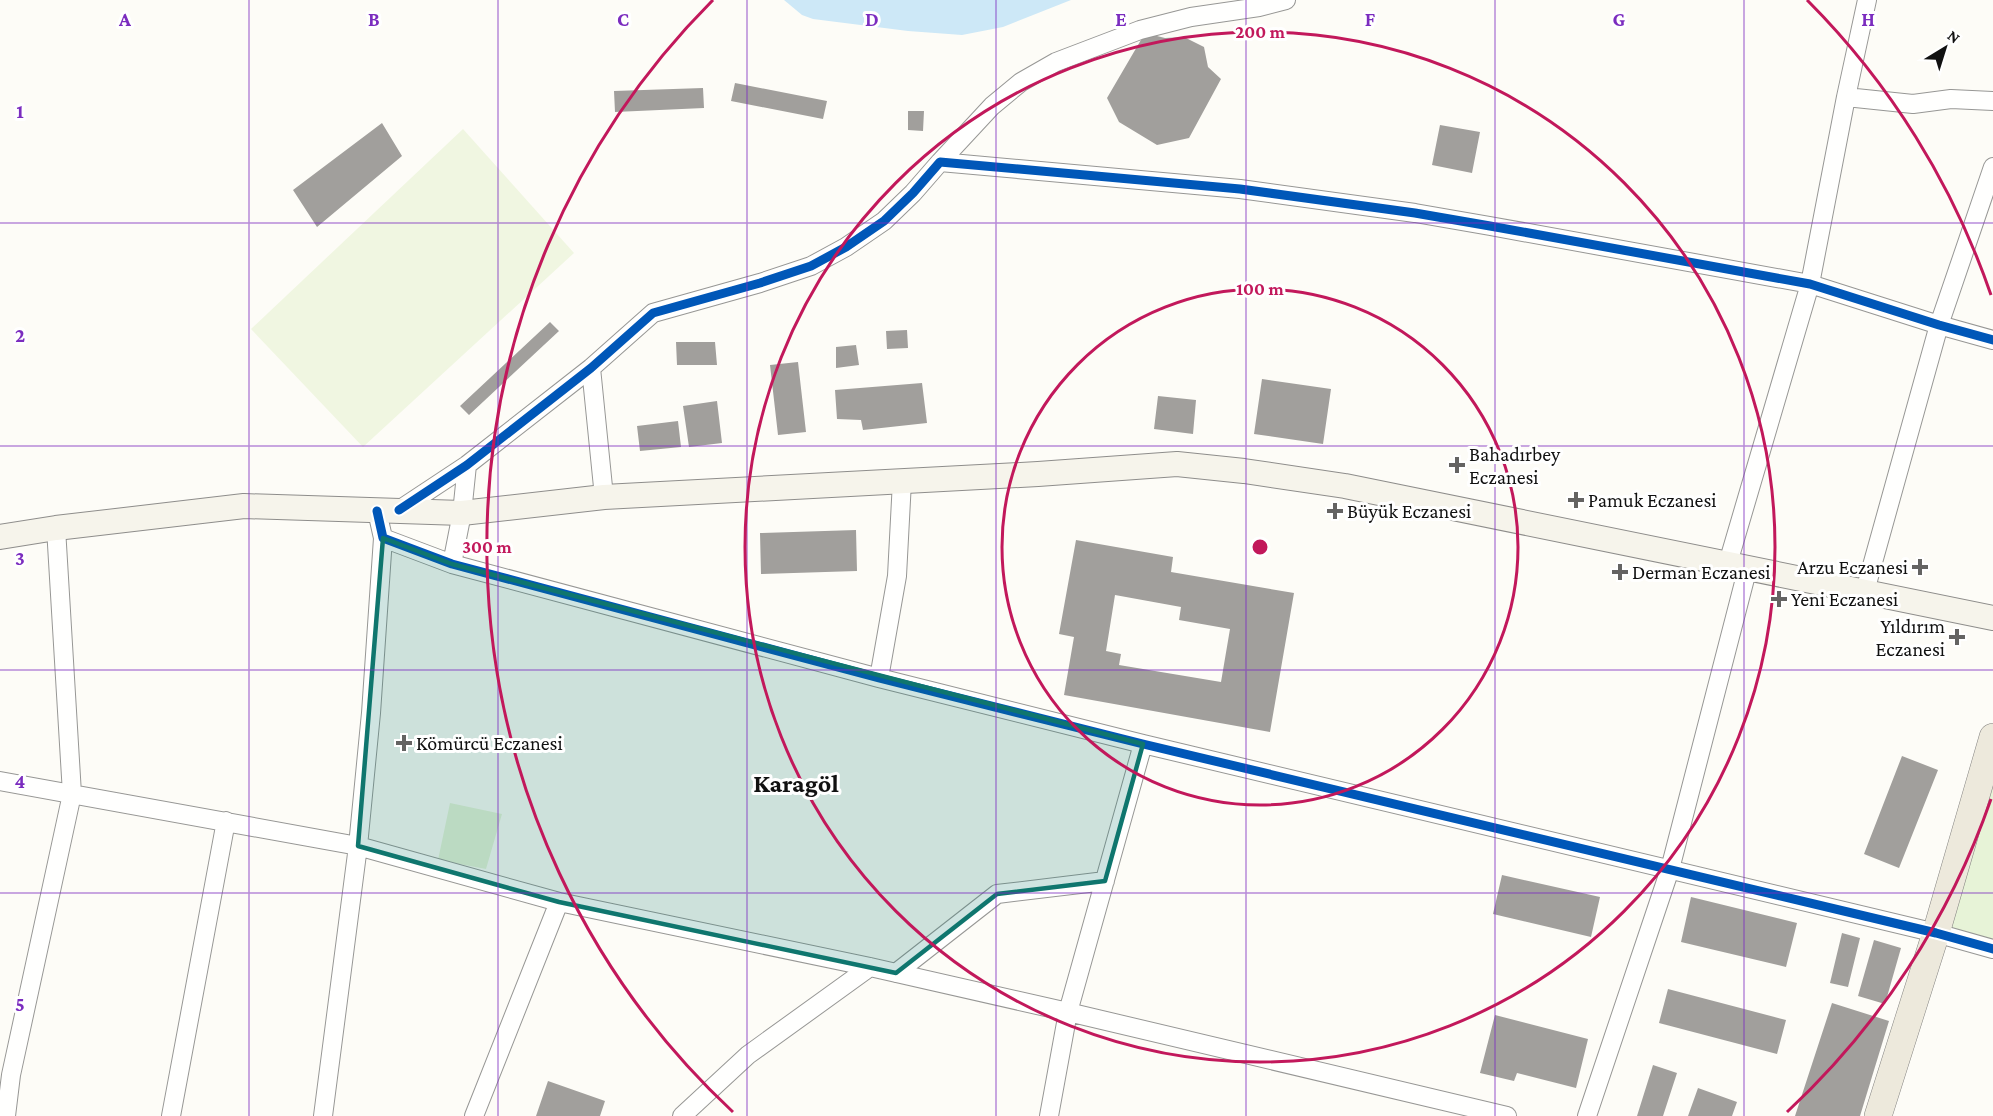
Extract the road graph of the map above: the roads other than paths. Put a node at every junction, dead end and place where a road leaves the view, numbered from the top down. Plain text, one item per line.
1 (1286, 0) edge
2 (1867, 0) edge
3 (1846, 97) junction
4 (1993, 101) edge
5 (940, 162) junction
6 (1993, 167) edge
7 (1810, 284) junction
8 (1939, 326) junction
9 (1993, 340) edge
10 (591, 368) junction
11 (467, 465) junction
12 (902, 482) junction
13 (604, 497) junction
14 (388, 510) junction
15 (462, 513) junction
16 (56, 528) junction
17 (0, 537) edge
18 (383, 538) junction
19 (452, 564) junction
20 (1738, 565) junction
21 (1865, 591) junction
22 (1993, 618) edge
23 (879, 678) junction
24 (1993, 737) edge
25 (1143, 744) junction
26 (0, 781) edge
27 (72, 794) junction
28 (225, 821) junction
29 (358, 846) junction
30 (1670, 870) junction
31 (1105, 881) junction
32 (559, 902) junction
33 (1936, 933) junction
34 (1993, 949) edge
35 (870, 967) junction
36 (896, 973) junction
37 (1068, 1012) junction
38 (6, 1116) edge
39 (171, 1116) edge
40 (323, 1116) edge
41 (474, 1116) edge
42 (682, 1116) edge
43 (1049, 1116) edge
44 (1507, 1116) edge
45 (1587, 1116) edge
46 (1878, 1116) edge

1 - 5 street
2 - 3 street
3 - 4 street
3 - 7 street
5 - 7 street
5 - 10 street
6 - 8 street
7 - 8 street
7 - 20 street
8 - 9 street
8 - 21 street
10 - 11 street
10 - 13 street
11 - 14 street
11 - 15 street
12 - 13 main road
12 - 20 main road
12 - 23 street
13 - 15 main road
14 - 15 main road
14 - 16 main road
14 - 18 street
15 - 19 street
16 - 17 main road
16 - 27 street
18 - 19 street
18 - 29 street
19 - 23 street
20 - 21 main road
20 - 30 street
21 - 22 main road
23 - 25 street
24 - 33 main road
25 - 30 street
25 - 31 street
26 - 27 street
27 - 28 street
27 - 38 street
28 - 29 street
28 - 39 street
29 - 32 street
29 - 40 street
30 - 33 street
30 - 45 street
31 - 36 street
31 - 37 street
32 - 35 street
32 - 41 street
33 - 34 street
33 - 46 main road
35 - 36 street
35 - 42 street
36 - 37 street
37 - 43 street
37 - 44 street

